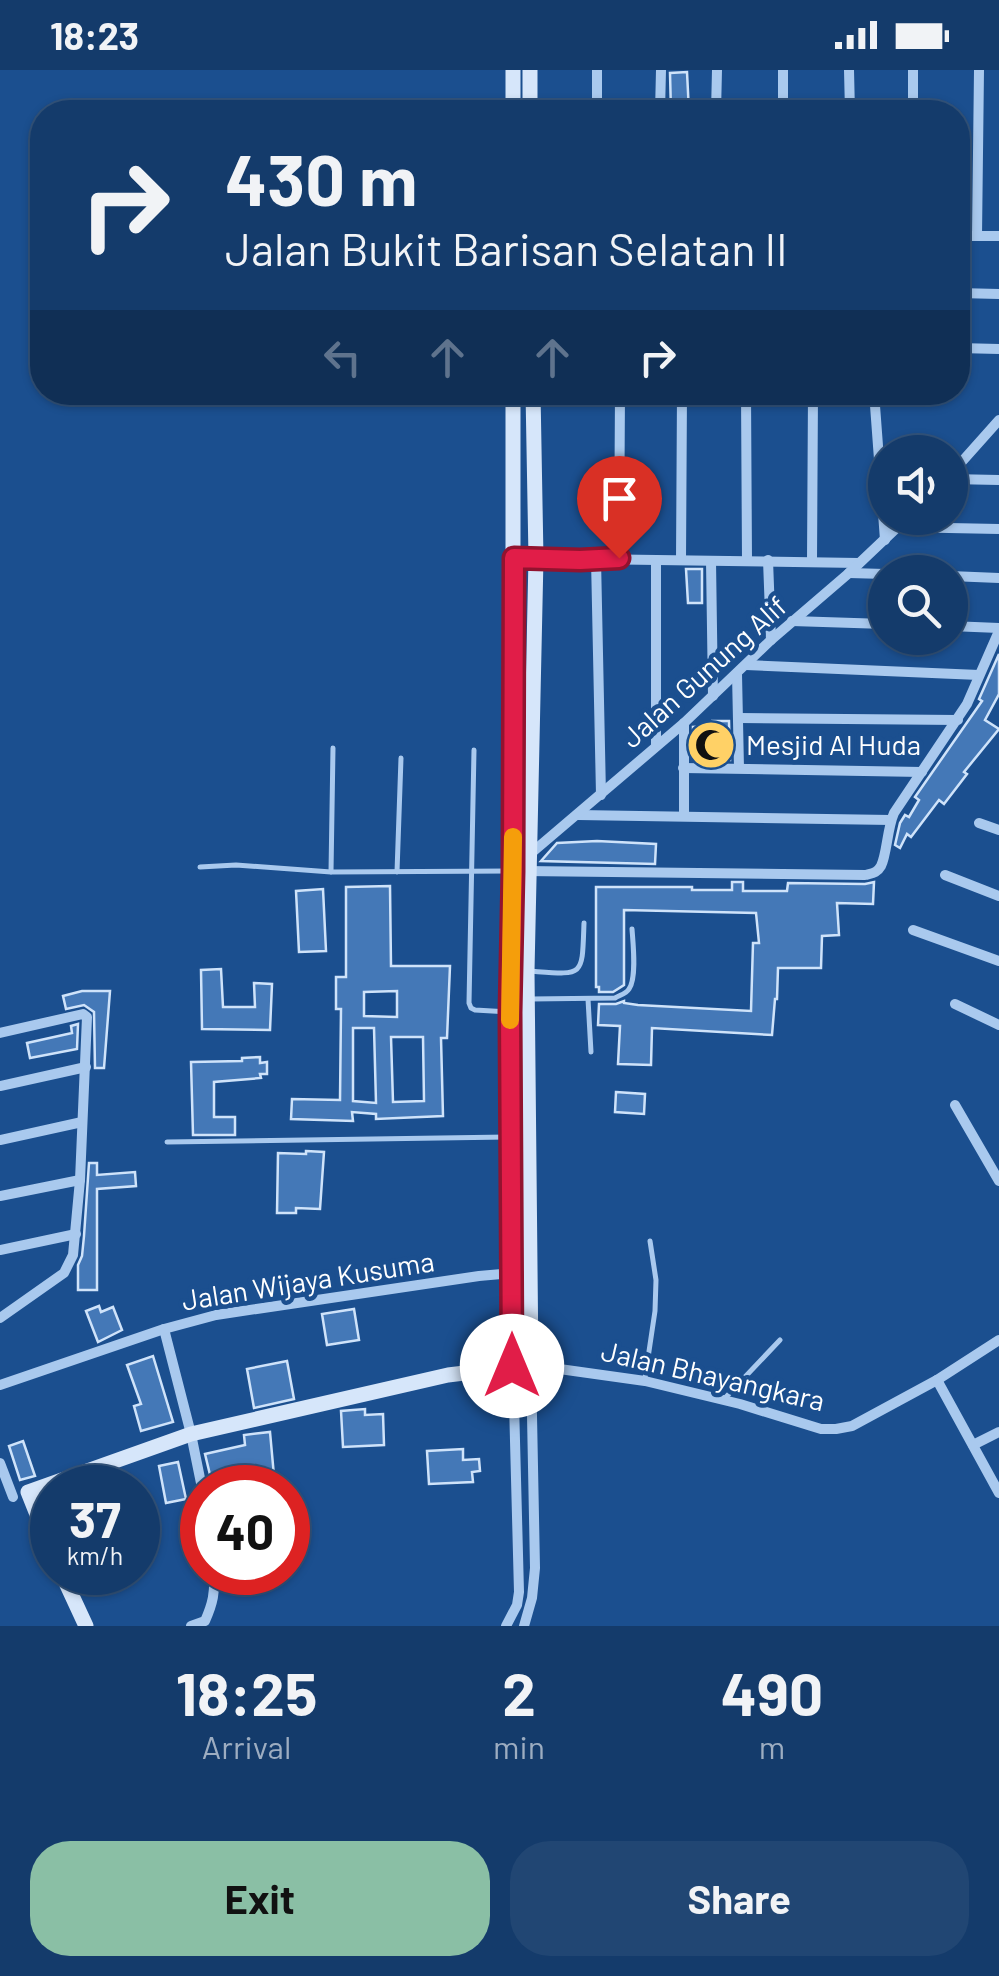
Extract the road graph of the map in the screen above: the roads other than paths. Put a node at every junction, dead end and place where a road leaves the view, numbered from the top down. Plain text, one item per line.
1 (513, 70) edge
2 (530, 70) edge
3 (597, 70) edge
4 (661, 70) edge
5 (717, 70) edge
6 (784, 70) edge
7 (849, 70) edge
8 (913, 70) edge
9 (979, 70) edge
10 (513, 100) edge
11 (530, 100) edge
12 (597, 100) edge
13 (660, 100) edge
14 (716, 100) edge
15 (783, 100) edge
16 (850, 100) edge
17 (913, 100) edge
18 (970, 236) edge
19 (977, 236) junction
20 (999, 236) edge
21 (970, 293) edge
22 (999, 294) edge
23 (970, 348) edge
24 (999, 348) edge
25 (513, 405) edge
26 (533, 405) edge
27 (620, 405) edge
28 (682, 405) edge
29 (746, 405) edge
30 (813, 405) edge
31 (875, 405) edge
32 (997, 424) edge
33 (968, 457) edge
34 (968, 478) edge
35 (999, 480) edge
36 (968, 527) edge
37 (999, 529) edge
38 (889, 535) edge
39 (884, 540) junction
40 (514, 558) junction
41 (536, 558) junction
42 (619, 558) junction
43 (596, 559) junction
44 (656, 560) junction
45 (681, 560) junction
46 (746, 560) junction
47 (768, 560) junction
48 (711, 561) junction
49 (812, 562) junction
50 (859, 563) junction
51 (849, 573) junction
52 (868, 574) edge
53 (968, 577) edge
54 (999, 578) edge
55 (792, 621) junction
56 (868, 623) edge
57 (968, 627) edge
58 (999, 629) edge
59 (771, 640) junction
60 (742, 669) junction
61 (979, 676) junction
62 (713, 696) junction
63 (739, 718) junction
64 (958, 720) junction
65 (684, 723) junction
66 (656, 746) junction
67 (333, 748) dead end
68 (474, 750) dead end
69 (401, 758) dead end
70 (682, 768) junction
71 (739, 768) junction
72 (922, 772) junction
73 (602, 795) junction
74 (577, 815) junction
75 (684, 816) junction
76 (891, 820) junction
77 (979, 823) dead end
78 (999, 830) edge
79 (523, 866) junction
80 (200, 867) dead end
81 (332, 872) junction
82 (397, 872) junction
83 (472, 872) junction
84 (945, 875) dead end
85 (999, 896) edge
86 (584, 923) dead end
87 (632, 929) dead end
88 (912, 930) dead end
89 (999, 961) edge
90 (527, 970) junction
91 (588, 999) junction
92 (527, 1000) junction
93 (954, 1004) dead end
94 (510, 1012) junction
95 (999, 1025) edge
96 (0, 1033) edge
97 (591, 1052) dead end
98 (86, 1068) junction
99 (0, 1086) edge
100 (955, 1105) dead end
101 (82, 1122) junction
102 (510, 1137) junction
103 (0, 1140) edge
104 (168, 1142) dead end
105 (80, 1180) junction
106 (999, 1181) edge
107 (0, 1196) edge
108 (520, 1209) junction
109 (76, 1234) junction
110 (650, 1241) dead end
111 (0, 1250) edge
112 (512, 1274) junction
113 (26, 1300) junction
114 (0, 1306) edge
115 (0, 1318) edge
116 (164, 1328) junction
117 (780, 1340) dead end
118 (999, 1340) edge
119 (530, 1365) junction
120 (512, 1366) junction
121 (937, 1380) junction
122 (645, 1381) junction
123 (0, 1385) edge
124 (724, 1400) junction
125 (999, 1432) edge
126 (191, 1434) junction
127 (973, 1446) junction
128 (0, 1463) edge
129 (197, 1465) edge
130 (999, 1493) edge
131 (20, 1495) junction
132 (0, 1502) edge
133 (30, 1513) edge
134 (72, 1595) edge
135 (215, 1595) edge
136 (507, 1624) edge
137 (86, 1626) edge
138 (191, 1626) edge
139 (523, 1626) edge

1 - 10 street
2 - 11 street
3 - 12 street
4 - 13 street
5 - 14 street
6 - 15 street
7 - 16 street
8 - 17 street
9 - 19 street
18 - 19 street
19 - 20 street
21 - 22 street
23 - 24 street
25 - 40 street
26 - 41 street
27 - 42 street
28 - 45 street
29 - 46 street
30 - 49 street
31 - 39 street
32 - 33 street
34 - 35 street
36 - 37 street
38 - 39 street, Jalan Gunung Alif
39 - 50 street, Jalan Gunung Alif
40 - 41 street
40 - 79 street
41 - 43 street
41 - 79 street
42 - 43 street
42 - 44 street
43 - 73 street
44 - 45 street
44 - 66 street
45 - 48 street
46 - 47 street
46 - 48 street
47 - 49 street
47 - 59 street
48 - 62 street
49 - 50 street
50 - 51 street, Jalan Gunung Alif
51 - 52 street
51 - 55 street, Jalan Gunung Alif
53 - 54 street
55 - 56 street
55 - 59 street, Jalan Gunung Alif
57 - 58 street
58 - 61 street
59 - 60 street, Jalan Gunung Alif
60 - 61 street
60 - 62 street, Jalan Gunung Alif
60 - 63 street
61 - 64 street
62 - 65 street, Jalan Gunung Alif
63 - 64 street
63 - 71 street
64 - 72 street
65 - 66 street, Jalan Gunung Alif
65 - 70 street
66 - 73 street, Jalan Gunung Alif
67 - 81 lane
68 - 83 lane
69 - 82 lane
70 - 71 street
70 - 75 street
71 - 72 street
72 - 76 street
73 - 74 street, Jalan Gunung Alif
74 - 75 street
74 - 79 street, Jalan Gunung Alif
75 - 76 street
76 - 79 street
77 - 78 street
79 - 83 lane
79 - 90 street
79 - 94 street
80 - 81 lane
81 - 82 lane
82 - 83 lane
83 - 94 lane
84 - 85 street
86 - 90 lane
87 - 91 lane
88 - 89 street
90 - 92 street
91 - 92 lane
91 - 97 lane
92 - 108 street
93 - 95 street
94 - 102 street
96 - 98 street
98 - 99 street
98 - 101 street
100 - 106 street
101 - 103 street
101 - 105 street
102 - 104 lane
102 - 108 street
105 - 107 street
105 - 109 street
108 - 112 street
108 - 119 street
109 - 111 street
109 - 113 street
110 - 122 lane
112 - 116 street, Jalan Wijaya Kusuma
112 - 120 street
113 - 114 street
113 - 115 street
116 - 123 street, Jalan Wijaya Kusuma
116 - 126 street
117 - 124 lane
118 - 121 street, Jalan Bhayangkara
119 - 120 street, Jalan Bhayangkara
119 - 122 street, Jalan Bhayangkara
119 - 139 street
120 - 126 street, Jalan Bhayangkara
120 - 136 street
121 - 124 street, Jalan Bhayangkara
121 - 127 street
122 - 124 street, Jalan Bhayangkara
125 - 127 street
126 - 129 street
126 - 131 street, Jalan Bhayangkara
127 - 130 street
128 - 131 street
131 - 132 street
131 - 133 street
134 - 137 street
135 - 138 street
136 - 139 street

